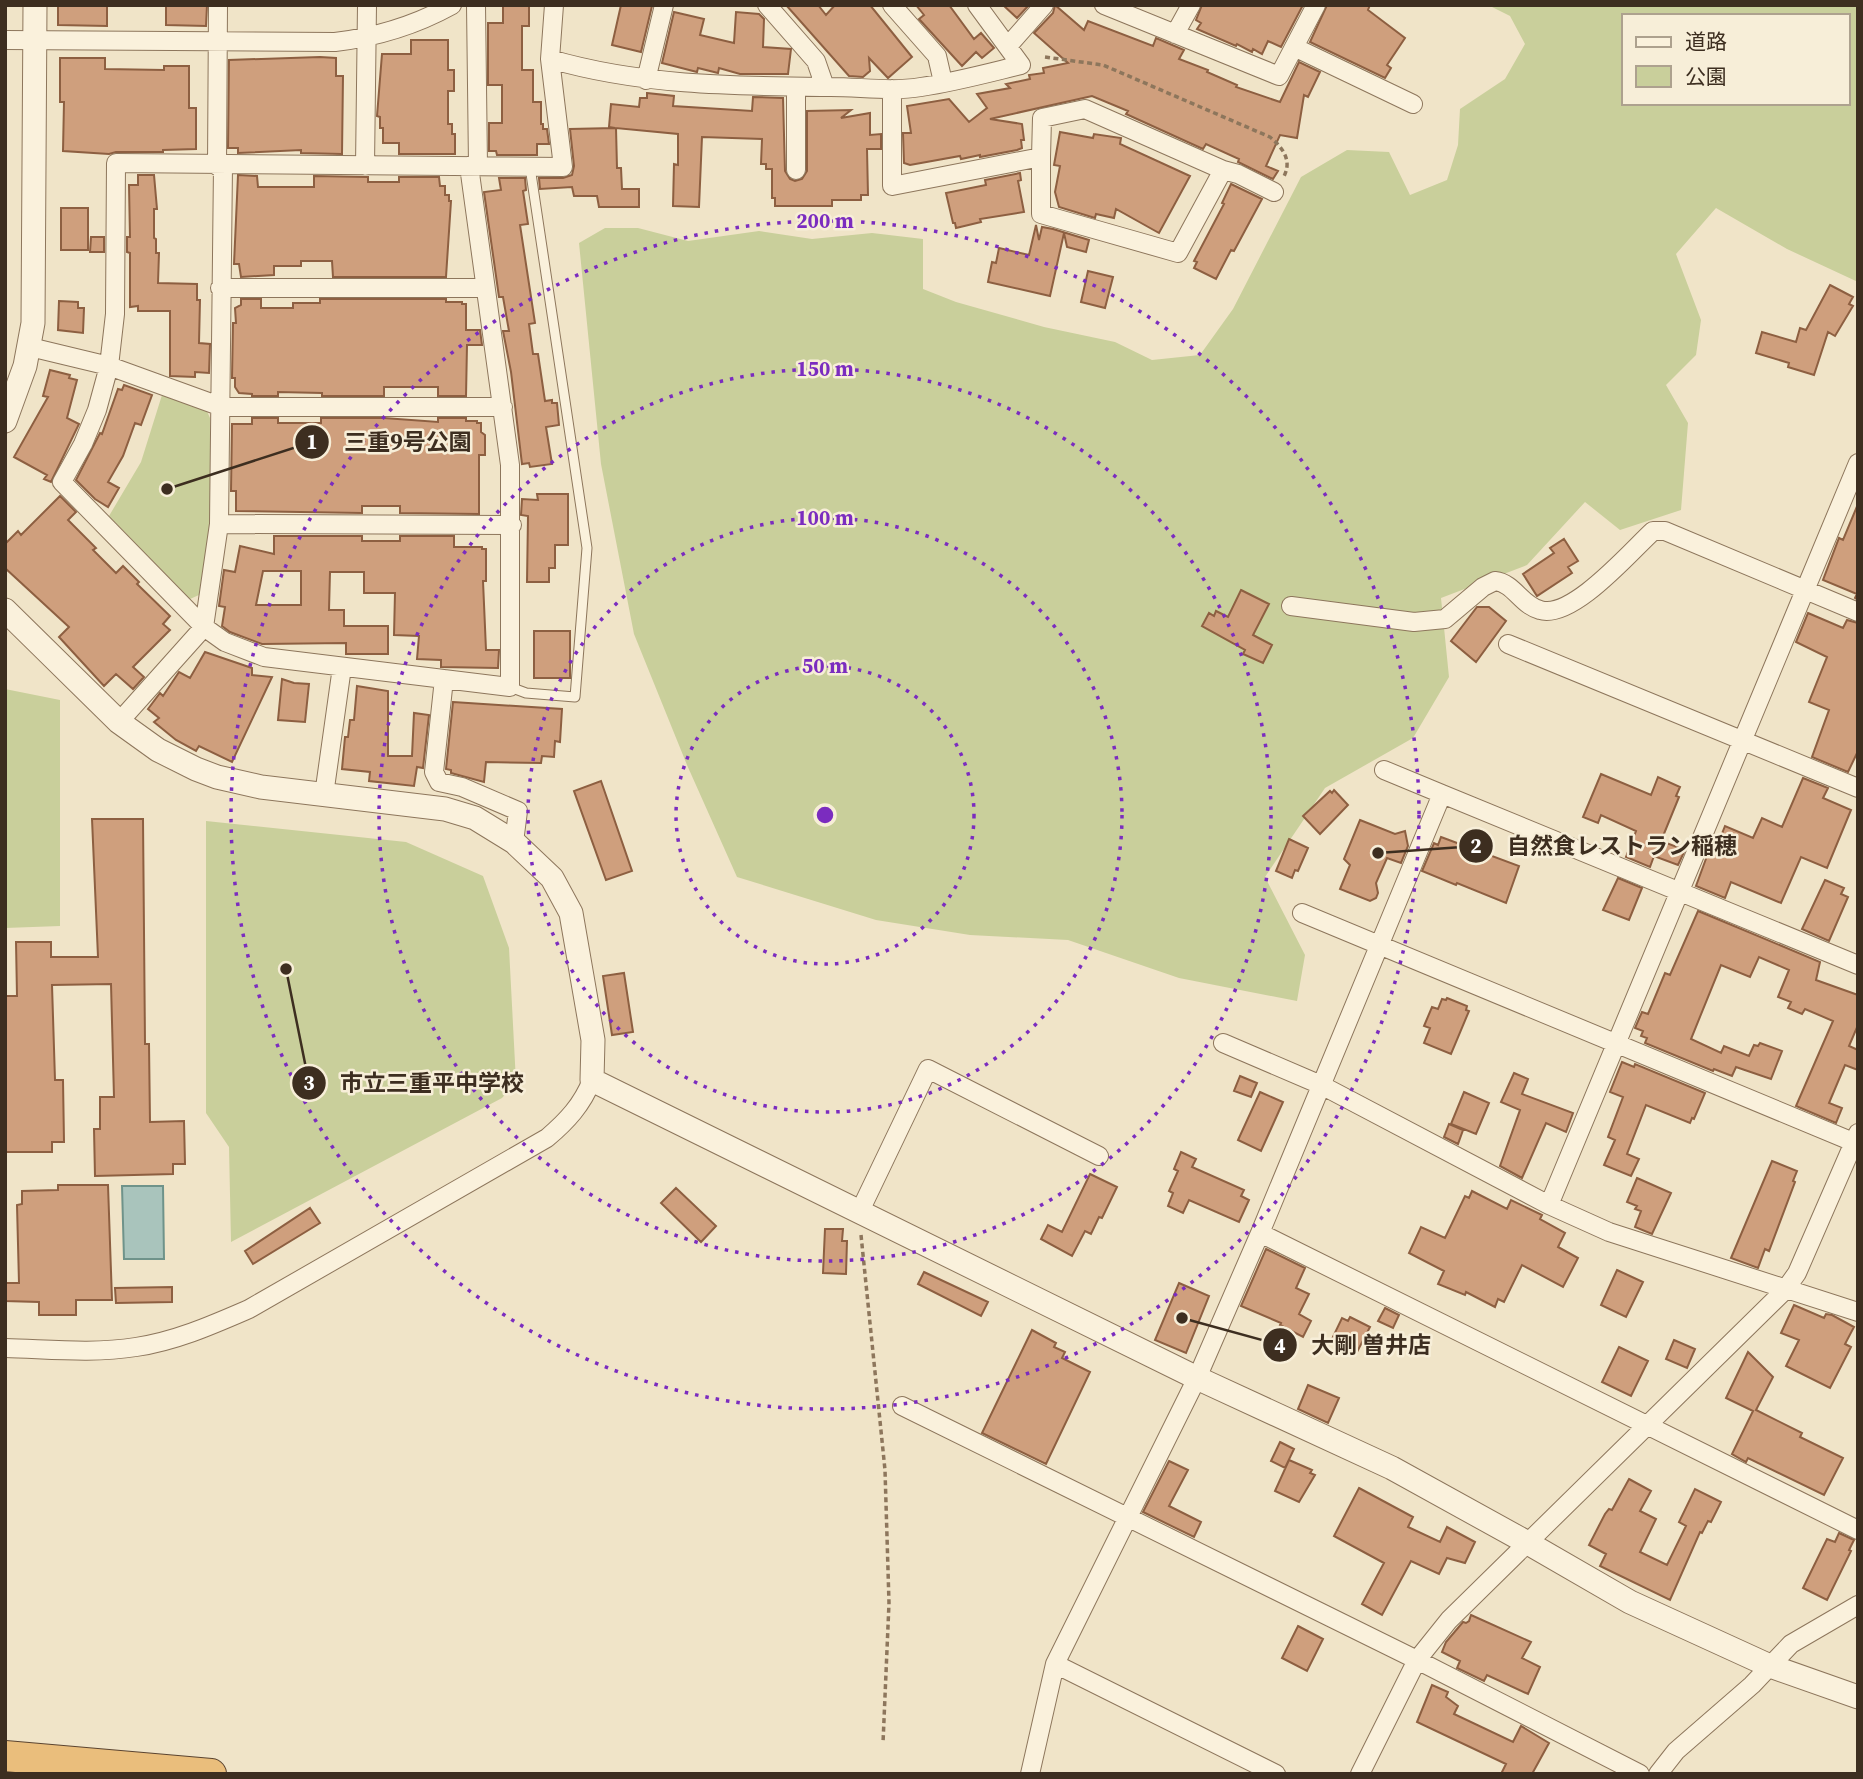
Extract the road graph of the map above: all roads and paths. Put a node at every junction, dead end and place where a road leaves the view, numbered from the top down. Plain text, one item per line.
1 (35, 5) edge
2 (218, 5) edge
3 (367, 5) edge
4 (452, 5) edge
5 (476, 5) edge
6 (554, 5) edge
7 (664, 5) edge
8 (767, 5) edge
9 (892, 5) edge
10 (978, 5) edge
11 (1044, 5) edge
12 (1104, 5) edge
13 (1191, 5) edge
14 (1316, 5) edge
15 (1175, 34) junction
16 (367, 38) junction
17 (5, 40) edge
18 (35, 40) junction
19 (217, 42) junction
20 (1008, 46) junction
21 (1294, 47) junction
22 (1045, 57) dead end
23 (550, 59) junction
24 (646, 80) junction
25 (943, 82) junction
26 (796, 87) junction
27 (825, 87) junction
28 (892, 89) junction
29 (1413, 104) dead end
30 (1041, 157) junction
31 (220, 166) junction
32 (365, 166) junction
33 (473, 166) junction
34 (530, 167) junction
35 (796, 170) dead end
36 (1223, 170) junction
37 (1274, 192) joint
38 (220, 288) junction
39 (485, 288) junction
40 (30, 347) junction
41 (109, 366) junction
42 (222, 407) junction
43 (503, 407) junction
44 (5, 421) edge
45 (1858, 463) edge
46 (219, 524) junction
47 (512, 525) junction
48 (1805, 591) junction
49 (1290, 606) dead end
50 (1858, 612) edge
51 (8, 619) edge
52 (204, 627) junction
53 (1508, 644) dead end
54 (342, 667) junction
55 (444, 679) junction
56 (510, 687) junction
57 (119, 722) junction
58 (1743, 741) junction
59 (1384, 770) dead end
60 (1858, 788) edge
61 (1442, 794) junction
62 (324, 795) junction
63 (514, 842) junction
64 (1680, 893) junction
65 (1302, 914) dead end
66 (1380, 944) junction
67 (1858, 965) edge
68 (1223, 1043) dead end
69 (1617, 1044) junction
70 (592, 1080) junction
71 (1321, 1085) junction
72 (1856, 1139) edge
73 (1099, 1156) dead end
74 (1549, 1205) junction
75 (859, 1213) junction
76 (1260, 1233) junction
77 (1785, 1290) junction
78 (1858, 1312) edge
79 (5, 1348) edge
80 (1197, 1378) junction
81 (902, 1406) dead end
82 (1649, 1424) junction
83 (1126, 1517) junction
84 (1858, 1530) edge
85 (1526, 1542) junction
86 (1858, 1605) edge
87 (1417, 1660) junction
88 (1055, 1664) junction
89 (1770, 1666) junction
90 (1858, 1698) edge
91 (883, 1743) dead end
92 (5, 1756) edge
93 (211, 1774) edge
94 (1030, 1774) edge
95 (1276, 1774) edge
96 (1360, 1774) edge
97 (1640, 1774) edge
98 (1658, 1774) edge

1 - 18 street
2 - 19 street
3 - 16 street
4 - 16 street
5 - 33 street
6 - 23 street
7 - 24 street
8 - 27 street
9 - 25 street
10 - 20 street
11 - 20 street
12 - 15 street
13 - 15 street
14 - 21 street
15 - 21 street
16 - 19 street
16 - 32 street
17 - 18 street
18 - 19 street
18 - 40 street
19 - 31 street
20 - 25 street
21 - 29 street
22 - 37 path
23 - 24 street
23 - 34 street
24 - 26 street
25 - 28 street
26 - 27 street
26 - 35 street
27 - 28 street
28 - 30 street
30 - 36 street
30 - 36 street
31 - 32 street
31 - 38 street
31 - 41 street
32 - 33 street
33 - 34 street
33 - 39 street
34 - 56 lane
36 - 37 street
38 - 39 street
38 - 42 street
39 - 43 street
40 - 41 street
40 - 44 street
41 - 42 street
41 - 52 street
42 - 43 street
42 - 46 street
43 - 47 street
45 - 48 street
46 - 47 street
46 - 52 street
47 - 56 street
48 - 49 street
48 - 50 street
48 - 58 street
51 - 57 street
52 - 54 street
52 - 57 street
53 - 58 street
54 - 55 street
54 - 62 street
55 - 56 street
55 - 63 street
57 - 62 street
58 - 60 street
58 - 64 street
59 - 61 street
61 - 64 street
61 - 66 street
62 - 63 street
63 - 70 street
64 - 67 street
64 - 69 street
65 - 66 street
66 - 69 street
66 - 71 street
68 - 71 street
69 - 72 street
69 - 74 street
70 - 75 street
70 - 79 street
71 - 74 street
71 - 76 street
72 - 77 street
73 - 75 street
74 - 77 street
75 - 80 street
75 - 91 path
76 - 80 street
76 - 82 street
77 - 78 street
77 - 82 street
80 - 83 street
80 - 85 street
81 - 83 street
82 - 84 street
82 - 85 street
83 - 87 street
83 - 88 street
85 - 87 street
85 - 89 street
86 - 89 street
87 - 96 street
87 - 97 street
88 - 94 street
88 - 95 street
89 - 90 street
89 - 98 street
92 - 93 highway

